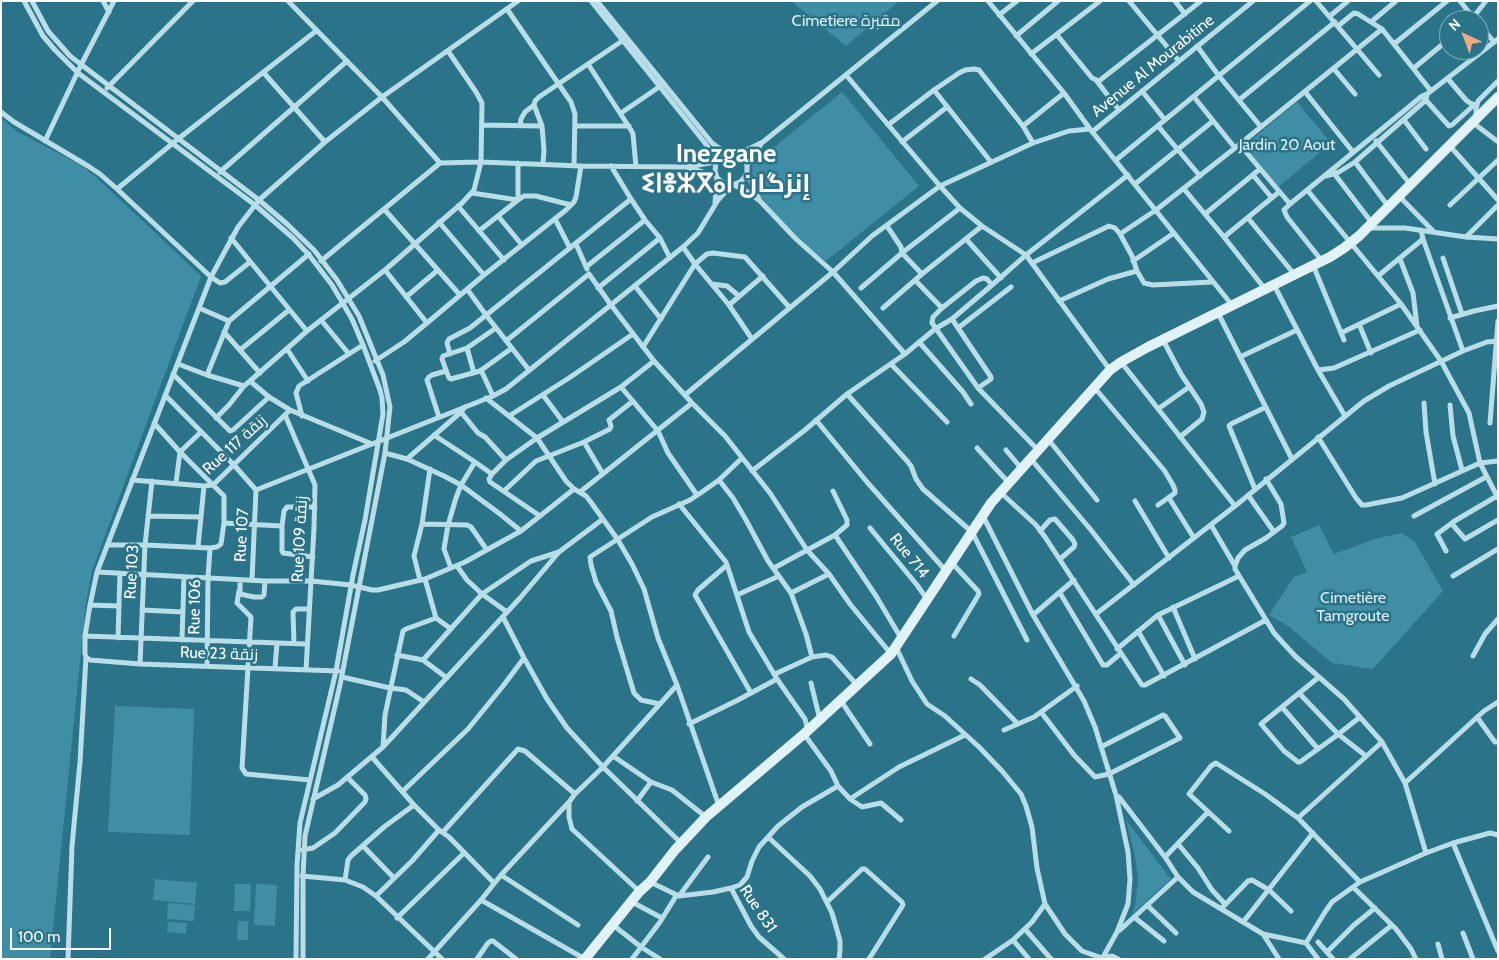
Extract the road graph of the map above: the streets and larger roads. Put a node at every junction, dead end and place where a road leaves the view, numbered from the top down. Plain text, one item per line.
1 (102, 1) edge
2 (114, 1) edge
3 (193, 1) edge
4 (288, 1) edge
5 (518, 1) edge
6 (591, 1) edge
7 (597, 1) edge
8 (937, 1) edge
9 (988, 1) edge
10 (1017, 1) edge
11 (1058, 1) edge
12 (1100, 1) edge
13 (1129, 1) edge
14 (1175, 1) edge
15 (1201, 1) edge
16 (1253, 1) edge
17 (1310, 1) edge
18 (1316, 1) edge
19 (1348, 1) edge
20 (1396, 1) edge
21 (1448, 1) edge
22 (32, 2) edge
23 (25, 3) edge
24 (507, 9) junction
25 (109, 12) junction
26 (1185, 14) junction
27 (999, 15) junction
28 (1330, 16) junction
29 (609, 20) junction
30 (1371, 22) junction
31 (1337, 24) junction
32 (1382, 29) junction
33 (316, 31) junction
34 (1057, 34) junction
35 (52, 36) junction
36 (1016, 36) junction
37 (1158, 36) junction
38 (625, 39) junction
39 (47, 40) junction
40 (1496, 41) edge
41 (1394, 44) junction
42 (1197, 46) junction
43 (1439, 47) edge
44 (1358, 49) junction
45 (448, 51) junction
46 (1031, 54) junction
47 (347, 61) junction
48 (1179, 61) junction
49 (588, 64) junction
50 (81, 65) junction
51 (1414, 68) junction
52 (1334, 69) junction
53 (78, 72) junction
54 (264, 72) junction
55 (846, 75) junction
56 (1379, 75) dead end
57 (1219, 76) junction
58 (1448, 79) junction
59 (1095, 80) junction
60 (1498, 81) edge
61 (559, 83) junction
62 (662, 85) junction
63 (109, 86) junction
64 (934, 90) junction
65 (1142, 91) junction
66 (104, 92) junction
67 (1064, 93) junction
68 (1306, 93) junction
69 (1355, 94) dead end
70 (1427, 95) junction
71 (382, 97) junction
72 (1194, 97) junction
73 (1498, 97) edge
74 (1239, 100) junction
75 (534, 105) junction
76 (1475, 105) junction
77 (294, 107) junction
78 (947, 107) junction
79 (1119, 110) junction
80 (1, 112) edge
81 (621, 114) junction
82 (1165, 120) junction
83 (1404, 120) junction
84 (1474, 120) junction
85 (1213, 121) junction
86 (482, 125) junction
87 (888, 125) junction
88 (520, 126) junction
89 (542, 126) junction
90 (575, 126) junction
91 (629, 126) junction
92 (1023, 126) junction
93 (1158, 126) junction
94 (1261, 127) junction
95 (1091, 130) junction
96 (1373, 137) junction
97 (178, 139) junction
98 (45, 141) junction
99 (1497, 141) edge
100 (325, 142) junction
101 (763, 142) junction
102 (902, 142) junction
103 (173, 143) junction
104 (1033, 143) junction
105 (1377, 143) junction
106 (1448, 145) junction
107 (1238, 146) junction
108 (1179, 149) junction
109 (1426, 149) dead end
110 (1354, 152) junction
111 (729, 153) junction
112 (738, 154) junction
113 (1116, 160) junction
114 (1498, 160) edge
115 (481, 162) junction
116 (716, 162) junction
117 (991, 162) junction
118 (1355, 162) junction
119 (440, 163) junction
120 (518, 163) junction
121 (543, 164) junction
122 (747, 165) junction
123 (574, 166) junction
124 (581, 166) junction
125 (611, 166) junction
126 (636, 166) junction
127 (686, 167) junction
128 (1260, 169) junction
129 (222, 171) junction
130 (1333, 172) junction
131 (747, 173) junction
132 (1253, 175) junction
133 (216, 176) junction
134 (1128, 176) junction
135 (1200, 176) junction
136 (717, 177) junction
137 (1478, 178) junction
138 (1135, 184) junction
139 (1410, 184) junction
140 (733, 185) junction
141 (940, 186) junction
142 (118, 189) junction
143 (1184, 189) junction
144 (1308, 191) junction
145 (1279, 192) junction
146 (472, 193) junction
147 (1399, 195) junction
148 (1272, 198) junction
149 (631, 199) junction
150 (259, 200) junction
151 (518, 200) junction
152 (1498, 200) edge
153 (760, 202) junction
154 (1290, 204) junction
155 (255, 205) junction
156 (1450, 205) dead end
157 (1498, 205) edge
158 (458, 206) junction
159 (571, 206) junction
160 (714, 206) junction
161 (1388, 206) junction
162 (384, 208) junction
163 (960, 208) junction
164 (1156, 210) junction
165 (1205, 214) junction
166 (498, 216) junction
167 (1248, 218) junction
168 (555, 219) junction
169 (646, 220) junction
170 (439, 222) junction
171 (1369, 225) junction
172 (887, 226) junction
173 (982, 226) junction
174 (1421, 230) junction
175 (479, 231) junction
176 (1434, 232) junction
177 (1174, 233) junction
178 (1120, 234) junction
179 (1466, 237) junction
180 (231, 238) junction
181 (660, 238) junction
182 (1224, 238) junction
183 (966, 239) junction
184 (1423, 239) junction
185 (1498, 239) edge
186 (415, 243) junction
187 (576, 244) junction
188 (1351, 244) junction
189 (522, 245) junction
190 (683, 247) junction
191 (570, 248) junction
192 (314, 250) junction
193 (902, 253) junction
194 (309, 255) junction
195 (1026, 255) junction
196 (670, 258) junction
197 (1442, 258) dead end
198 (1400, 259) junction
199 (322, 260) junction
200 (504, 260) junction
201 (1134, 261) junction
202 (250, 262) junction
203 (1032, 262) junction
204 (1318, 263) junction
205 (694, 264) junction
206 (317, 265) junction
207 (586, 267) junction
208 (385, 270) junction
209 (438, 270) junction
210 (1137, 271) junction
211 (833, 272) junction
212 (588, 274) junction
213 (922, 274) junction
214 (1294, 274) junction
215 (484, 275) junction
216 (211, 276) junction
217 (763, 276) junction
218 (1378, 276) junction
219 (1000, 278) junction
220 (915, 280) junction
221 (1212, 282) junction
222 (711, 284) junction
223 (992, 285) junction
224 (635, 286) junction
225 (1011, 286) dead end
226 (1269, 286) junction
227 (270, 287) junction
228 (598, 288) junction
229 (861, 288) dead end
230 (467, 289) junction
231 (460, 296) junction
232 (739, 296) junction
233 (406, 297) junction
234 (348, 298) junction
235 (1059, 301) junction
236 (343, 303) junction
237 (1401, 304) junction
238 (611, 305) junction
239 (728, 305) junction
240 (1232, 305) junction
241 (1498, 306) edge
242 (199, 308) junction
243 (790, 308) junction
244 (883, 308) dead end
245 (942, 308) junction
246 (289, 310) junction
247 (1218, 312) junction
248 (1462, 314) junction
249 (486, 315) junction
250 (1450, 318) junction
251 (661, 319) junction
252 (952, 319) junction
253 (321, 320) junction
254 (229, 321) junction
255 (1498, 321) edge
256 (427, 323) junction
257 (1359, 324) junction
258 (496, 328) junction
259 (958, 328) junction
260 (1419, 328) junction
261 (935, 329) junction
262 (1297, 330) junction
263 (307, 331) junction
264 (224, 332) junction
265 (1341, 333) junction
266 (633, 334) junction
267 (752, 339) junction
268 (1162, 340) junction
269 (1344, 340) dead end
270 (506, 341) junction
271 (1497, 341) edge
272 (919, 342) junction
273 (363, 345) junction
274 (644, 347) junction
275 (467, 348) junction
276 (512, 348) junction
277 (287, 349) junction
278 (240, 350) junction
279 (1463, 351) junction
280 (1371, 353) junction
281 (349, 354) junction
282 (450, 354) junction
283 (905, 354) junction
284 (1240, 357) junction
285 (378, 360) junction
286 (654, 361) junction
287 (1441, 361) junction
288 (1121, 362) junction
289 (178, 364) junction
290 (370, 364) junction
291 (891, 364) junction
292 (481, 370) junction
293 (530, 370) junction
294 (1110, 370) junction
295 (1318, 370) junction
296 (446, 371) junction
297 (474, 372) junction
298 (260, 373) junction
299 (173, 374) junction
300 (207, 375) junction
301 (308, 380) junction
302 (250, 381) junction
303 (244, 386) junction
304 (621, 387) junction
305 (1094, 387) junction
306 (1189, 387) junction
307 (978, 388) junction
308 (847, 394) junction
309 (165, 395) junction
310 (543, 395) junction
311 (685, 395) junction
312 (493, 396) junction
313 (269, 397) junction
314 (486, 398) junction
315 (633, 401) junction
316 (692, 403) junction
317 (1424, 403) dead end
318 (971, 404) dead end
319 (1450, 405) dead end
320 (466, 406) junction
321 (1266, 407) junction
322 (1158, 409) junction
323 (290, 410) junction
324 (461, 412) junction
325 (285, 415) junction
326 (302, 416) junction
327 (509, 416) junction
328 (1345, 416) junction
329 (439, 417) junction
330 (216, 418) junction
331 (816, 420) junction
332 (563, 422) junction
333 (947, 422) dead end
334 (154, 423) junction
335 (1490, 423) dead end
336 (658, 431) junction
337 (201, 432) junction
338 (434, 435) junction
339 (1318, 437) junction
340 (387, 438) junction
341 (537, 438) junction
342 (1047, 438) junction
343 (1180, 438) junction
344 (379, 441) junction
345 (584, 442) junction
346 (372, 444) junction
347 (976, 448) dead end
348 (1038, 449) junction
349 (1006, 450) dead end
350 (180, 452) junction
351 (385, 452) junction
352 (551, 456) junction
353 (742, 458) junction
354 (1030, 458) junction
355 (407, 459) junction
356 (1292, 459) junction
357 (506, 460) junction
358 (1498, 461) edge
359 (475, 462) junction
360 (1480, 463) junction
361 (234, 465) junction
362 (309, 468) junction
363 (1021, 468) junction
364 (430, 470) junction
365 (1462, 470) junction
366 (752, 471) junction
367 (492, 474) junction
368 (603, 474) junction
369 (1486, 477) junction
370 (132, 480) junction
371 (719, 480) junction
372 (1266, 480) junction
373 (152, 481) junction
374 (1008, 482) junction
375 (176, 483) junction
376 (1435, 484) junction
377 (213, 485) junction
378 (461, 485) junction
379 (204, 486) junction
380 (574, 489) junction
381 (1255, 489) junction
382 (256, 490) junction
383 (504, 491) junction
384 (833, 491) dead end
385 (580, 492) junction
386 (1000, 492) junction
387 (698, 495) junction
388 (1248, 495) junction
389 (1497, 497) edge
390 (1168, 498) junction
391 (1097, 500) dead end
392 (1135, 501) dead end
393 (679, 504) junction
394 (1158, 505) dead end
395 (1235, 506) junction
396 (315, 507) junction
397 (983, 515) junction
398 (148, 516) junction
399 (540, 516) junction
400 (1414, 516) dead end
401 (201, 517) junction
402 (603, 519) junction
403 (1498, 520) edge
404 (224, 523) junction
405 (1452, 523) junction
406 (255, 524) junction
407 (422, 524) junction
408 (1211, 524) junction
409 (448, 525) junction
410 (282, 526) junction
411 (870, 528) dead end
412 (521, 531) junction
413 (1040, 531) junction
414 (972, 532) junction
415 (1274, 532) junction
416 (836, 535) junction
417 (1194, 538) junction
418 (618, 540) junction
419 (108, 545) junction
420 (145, 545) junction
421 (198, 547) junction
422 (210, 548) junction
423 (1498, 549) edge
424 (487, 550) junction
425 (808, 550) junction
426 (559, 552) junction
427 (1446, 552) dead end
428 (312, 557) junction
429 (1169, 558) junction
430 (1060, 559) junction
431 (727, 566) junction
432 (1235, 566) junction
433 (454, 567) junction
434 (949, 567) junction
435 (774, 568) junction
436 (97, 572) junction
437 (120, 573) junction
438 (829, 574) junction
439 (144, 575) junction
440 (779, 576) junction
441 (1239, 576) junction
442 (1453, 576) dead end
443 (184, 577) junction
444 (208, 578) junction
445 (240, 580) junction
446 (252, 580) junction
447 (423, 580) junction
448 (1074, 580) junction
449 (265, 581) junction
450 (311, 581) junction
451 (351, 585) junction
452 (1134, 585) junction
453 (359, 587) junction
454 (239, 591) junction
455 (792, 593) junction
456 (1060, 593) junction
457 (482, 594) junction
458 (737, 595) junction
459 (927, 600) junction
460 (90, 605) junction
461 (119, 606) junction
462 (1173, 607) junction
463 (309, 609) junction
464 (142, 610) junction
465 (183, 612) junction
466 (507, 612) junction
467 (1096, 614) junction
468 (1033, 615) junction
469 (1158, 615) junction
470 (503, 617) junction
471 (436, 618) junction
472 (1498, 619) edge
473 (1266, 620) junction
474 (451, 629) junction
475 (1138, 632) junction
476 (85, 636) junction
477 (954, 636) dead end
478 (118, 638) junction
479 (141, 638) junction
480 (182, 640) junction
481 (1027, 640) dead end
482 (207, 641) junction
483 (249, 642) junction
484 (277, 643) junction
485 (294, 644) junction
486 (306, 644) junction
487 (896, 647) junction
488 (1119, 651) junction
489 (397, 656) junction
490 (812, 656) junction
491 (1473, 656) dead end
492 (86, 657) junction
493 (524, 658) junction
494 (1195, 659) junction
495 (423, 660) junction
496 (140, 664) junction
497 (1185, 664) junction
498 (207, 666) junction
499 (248, 667) junction
500 (276, 668) junction
501 (306, 670) junction
502 (336, 671) junction
503 (342, 674) junction
504 (776, 676) junction
505 (1164, 676) junction
506 (1319, 677) junction
507 (447, 678) junction
508 (972, 679) dead end
509 (811, 682) dead end
510 (677, 685) junction
511 (857, 686) junction
512 (1077, 686) junction
513 (390, 688) junction
514 (751, 693) junction
515 (1299, 693) junction
516 (841, 701) junction
517 (424, 702) junction
518 (1498, 702) edge
519 (660, 704) junction
520 (1282, 707) junction
521 (1041, 712) junction
522 (1360, 717) junction
523 (1477, 717) junction
524 (820, 720) junction
525 (690, 724) junction
526 (1018, 724) junction
527 (1004, 730) dead end
528 (806, 733) junction
529 (965, 734) junction
530 (1338, 734) junction
531 (1382, 742) junction
532 (1498, 742) edge
533 (870, 744) dead end
534 (383, 747) junction
535 (1101, 747) junction
536 (1318, 749) junction
537 (613, 756) junction
538 (1366, 756) junction
539 (372, 757) junction
540 (603, 767) junction
541 (1110, 774) junction
542 (347, 776) junction
543 (310, 780) junction
544 (651, 782) junction
545 (1405, 783) junction
546 (838, 786) junction
547 (403, 791) junction
548 (575, 794) junction
549 (1116, 794) junction
550 (314, 799) junction
551 (850, 799) junction
552 (637, 801) junction
553 (569, 802) junction
554 (414, 805) junction
555 (719, 806) junction
556 (1208, 812) junction
557 (706, 817) junction
558 (1298, 818) junction
559 (901, 820) dead end
560 (441, 831) junction
561 (1229, 832) dead end
562 (1313, 833) junction
563 (1498, 835) edge
564 (768, 837) junction
565 (681, 843) junction
566 (1453, 843) junction
567 (1178, 844) junction
568 (363, 846) junction
569 (298, 850) junction
570 (304, 850) junction
571 (464, 853) junction
572 (1426, 853) junction
573 (1165, 857) junction
574 (708, 858) dead end
575 (300, 875) junction
576 (501, 875) junction
577 (1178, 877) junction
578 (394, 878) junction
579 (345, 880) junction
580 (650, 882) junction
581 (1360, 882) junction
582 (494, 883) junction
583 (1353, 887) junction
584 (732, 888) junction
585 (1269, 890) junction
586 (640, 892) junction
587 (376, 896) junction
588 (678, 896) junction
589 (480, 900) junction
590 (632, 902) junction
591 (827, 902) junction
592 (1045, 904) junction
593 (1225, 904) junction
594 (1147, 905) junction
595 (1375, 908) junction
596 (1221, 909) junction
597 (1291, 911) dead end
598 (1134, 917) junction
599 (398, 918) junction
600 (662, 918) junction
601 (1244, 921) junction
602 (578, 925) dead end
603 (613, 925) junction
604 (1392, 925) junction
605 (1025, 929) junction
606 (1117, 932) junction
607 (1176, 933) dead end
608 (1463, 933) dead end
609 (1263, 934) junction
610 (1013, 940) junction
611 (1164, 941) dead end
612 (1318, 942) dead end
613 (1306, 943) junction
614 (1438, 944) dead end
615 (641, 947) junction
616 (1498, 951) edge
617 (434, 952) junction
618 (1327, 952) junction
619 (1102, 958) edge
620 (68, 959) edge
621 (296, 959) edge
622 (303, 959) edge
623 (428, 959) edge
624 (442, 959) edge
625 (477, 959) edge
626 (516, 959) edge
627 (585, 959) edge
628 (632, 959) edge
629 (660, 959) edge
630 (784, 959) edge
631 (838, 959) edge
632 (869, 959) edge
633 (985, 959) edge
634 (1029, 959) edge
635 (1051, 959) edge
636 (1118, 959) edge
637 (1279, 959) edge
638 (1318, 959) edge
639 (1333, 959) edge
640 (1350, 959) edge
641 (1416, 959) edge
642 (1442, 959) edge
643 (1473, 959) edge

1 - 25 street
2 - 25 street
3 - 63 street
4 - 33 street
5 - 24 street
6 - 29 street
7 - 29 street
8 - 55 street
9 - 27 street
10 - 27 street
11 - 36 street
12 - 34 street
13 - 37 street
14 - 26 street
15 - 26 street
16 - 42 street, Avenue Al Mourabitine
17 - 57 street
18 - 28 street
19 - 28 street
20 - 30 street
21 - 41 street
22 - 23 street
22 - 35 street
23 - 39 street
24 - 45 street
24 - 61 street
25 - 50 street
26 - 37 street
27 - 36 street
28 - 31 street
29 - 38 street
30 - 31 street
30 - 32 street
31 - 44 street
31 - 74 street
32 - 41 street
32 - 44 street
33 - 47 street
33 - 54 street
34 - 46 street
34 - 59 street
35 - 39 street
35 - 50 street
36 - 46 street
37 - 48 street
37 - 59 street
38 - 49 street
38 - 62 street
39 - 53 street
40 - 58 street
41 - 51 street
42 - 48 street, Avenue Al Mourabitine
42 - 57 street
43 - 51 street
44 - 52 street
44 - 56 street
45 - 71 street
45 - 86 street
46 - 67 street
47 - 71 street
47 - 77 street
48 - 65 street, Avenue Al Mourabitine
49 - 61 street
49 - 81 street
50 - 53 street
50 - 63 street
51 - 70 street
52 - 68 street
52 - 69 street
53 - 66 street
53 - 98 street
54 - 77 street
54 - 97 street
55 - 87 street
55 - 101 street
57 - 72 street
57 - 74 street
58 - 70 street
58 - 76 street
59 - 79 street
60 - 76 street
61 - 75 street
61 - 90 street
62 - 81 street
62 - 111 street
62 - 116 street
63 - 66 street
63 - 97 street
64 - 78 street
64 - 87 street
64 - 92 street
65 - 79 street, Avenue Al Mourabitine
65 - 82 street
66 - 103 street
67 - 92 street
67 - 95 street
68 - 94 street
68 - 110 street
70 - 76 street
70 - 83 street
70 - 96 street
71 - 100 street
71 - 119 street
72 - 82 street
72 - 85 street
73 - 84 street
74 - 94 street
75 - 88 street
75 - 89 street
76 - 84 street
77 - 100 street
77 - 129 street
78 - 102 street
78 - 117 street
79 - 95 street, Avenue Al Mourabitine
80 - 98 street
81 - 91 street
82 - 93 street
83 - 105 street
83 - 109 street
84 - 99 street
84 - 106 street
85 - 107 street
85 - 108 street
86 - 88 street
86 - 115 street
87 - 102 street
88 - 89 street
89 - 121 street
90 - 91 street
90 - 123 street
91 - 126 street
92 - 104 street
93 - 108 street
93 - 113 street
94 - 107 street
95 - 104 street
95 - 113 street
96 - 105 street
96 - 110 street
97 - 103 street
97 - 129 street
98 - 142 street
100 - 150 street
101 - 112 street
101 - 122 street
102 - 141 street
103 - 133 street
103 - 142 street
104 - 117 street
105 - 118 street
105 - 139 street
106 - 137 street
106 - 139 street
107 - 128 street
107 - 135 street
108 - 135 street
108 - 138 street
110 - 130 street
111 - 112 street
111 - 116 street
112 - 122 street
113 - 134 street
114 - 137 street
115 - 119 street
115 - 120 street
115 - 146 street
116 - 127 street
116 - 136 street
117 - 141 street
118 - 130 street
118 - 161 street
119 - 162 street
120 - 121 street
120 - 151 street
121 - 123 street
122 - 131 street
123 - 124 street
124 - 125 street
124 - 159 street
125 - 126 street
125 - 149 street
126 - 127 street
127 - 136 street
128 - 132 street
128 - 145 street
129 - 133 street
129 - 150 street
130 - 144 street
130 - 171 street
131 - 140 street
131 - 153 street
132 - 148 street
132 - 165 street
133 - 155 street
134 - 138 street
134 - 195 street
135 - 143 street
136 - 140 street
136 - 160 street
137 - 152 street
137 - 156 street
138 - 164 street
139 - 147 street
140 - 153 street
140 - 160 street
141 - 163 street
141 - 172 street
142 - 216 street
143 - 164 street
143 - 165 street
144 - 154 street
144 - 188 street
145 - 148 street
145 - 154 street
146 - 151 street
146 - 158 street
147 - 161 street
147 - 176 street
148 - 167 street
149 - 169 street
149 - 187 street
150 - 155 street
150 - 192 street
151 - 159 street
151 - 166 street
153 - 211 street
154 - 204 street
155 - 180 street
155 - 194 street
157 - 179 street
158 - 170 street
158 - 175 street
159 - 168 street
160 - 190 street
161 - 171 street
162 - 186 street
162 - 199 street
163 - 173 street
163 - 193 street
164 - 177 street
164 - 178 street
165 - 182 street
166 - 175 street
166 - 189 street
167 - 182 street
167 - 214 street
168 - 189 street
168 - 191 street
169 - 181 street
169 - 207 street
170 - 186 street
170 - 215 street
171 - 174 street
171 - 188 street
172 - 193 street
172 - 211 street
173 - 183 street
173 - 195 street
174 - 176 street
174 - 184 street
175 - 200 street
176 - 179 street
177 - 201 street
177 - 221 street
178 - 201 street
178 - 203 street
179 - 185 street
180 - 202 street
180 - 216 street
181 - 196 street
181 - 228 street
182 - 226 street
183 - 213 street
183 - 219 street
184 - 198 street
184 - 250 street
186 - 208 street
186 - 209 street
187 - 191 street
187 - 207 street
188 - 204 street
188 - 218 street
189 - 200 street
190 - 196 street
190 - 205 street
191 - 249 street
192 - 194 street
192 - 199 street
193 - 213 street
193 - 229 street
194 - 206 street
194 - 227 street
195 - 203 street
195 - 219 street
196 - 224 street
197 - 248 street
198 - 218 street
198 - 260 street
199 - 206 street
199 - 234 street
200 - 215 street
201 - 210 street
202 - 216 street
202 - 227 street
203 - 235 street
204 - 214 street
204 - 265 street
205 - 217 street
205 - 222 street
205 - 251 street
206 - 236 street
207 - 212 street
208 - 233 street
208 - 234 street
209 - 231 street
209 - 233 street
210 - 221 street
210 - 235 street
211 - 243 street
211 - 283 street
212 - 228 street
212 - 270 street
213 - 220 street
214 - 226 street
215 - 230 street
216 - 242 street
217 - 232 street
217 - 243 street
218 - 237 street
219 - 223 street
220 - 244 street
220 - 245 street
221 - 240 street
222 - 232 street
222 - 239 street
223 - 245 street
223 - 252 street
224 - 238 street
224 - 251 street
225 - 259 street
226 - 240 street
226 - 262 street
227 - 246 street
227 - 254 street
228 - 238 street
230 - 231 street
230 - 249 street
231 - 256 street
232 - 239 street
233 - 256 street
234 - 236 street
234 - 285 street
235 - 294 street
236 - 253 street
236 - 273 street
237 - 257 street
237 - 260 street
238 - 266 street
238 - 293 street
239 - 267 street
240 - 247 street
241 - 248 street
242 - 254 street
242 - 289 street
243 - 267 street
245 - 261 street
246 - 263 street
246 - 278 street
247 - 268 street
247 - 284 street
248 - 250 street
249 - 258 street
249 - 282 street
250 - 279 street
251 - 274 street
252 - 259 street
252 - 261 street
253 - 263 street
253 - 281 street
254 - 264 street
255 - 271 street
256 - 285 street
257 - 265 street
257 - 280 street
258 - 270 street
258 - 275 street
259 - 307 street
260 - 280 street
260 - 287 street
261 - 272 street
261 - 307 street
262 - 284 street
262 - 295 street
263 - 277 street
264 - 278 street
264 - 300 street
265 - 269 street
266 - 274 street
266 - 310 street
267 - 311 street
268 - 288 street
268 - 306 street
270 - 276 street
271 - 279 street
271 - 335 street
272 - 283 street
272 - 318 street
273 - 281 street
273 - 290 street
274 - 286 street
275 - 282 street
275 - 297 street
276 - 292 street
276 - 293 street
277 - 298 street
277 - 301 street
278 - 298 street
279 - 287 street
280 - 295 street
281 - 301 street
282 - 296 street
283 - 291 street
284 - 321 street
285 - 290 street
285 - 340 street
286 - 304 street
286 - 311 street
287 - 328 street
287 - 360 street
288 - 294 street
288 - 322 street
289 - 299 street
289 - 300 street
290 - 344 street
291 - 308 street
291 - 333 street
292 - 297 street
292 - 312 street
293 - 312 street
294 - 305 street
295 - 328 street
296 - 297 street
296 - 329 street
298 - 302 street
299 - 309 street
299 - 330 street
300 - 303 street
301 - 326 street
302 - 303 street
302 - 313 street
303 - 330 street
304 - 315 street
304 - 332 street
305 - 342 street
305 - 390 street
306 - 322 street
306 - 343 street
307 - 348 street
308 - 331 street
308 - 414 street
309 - 334 street
309 - 337 street
310 - 327 street
310 - 332 street
311 - 316 street
312 - 314 street
313 - 323 street
313 - 330 street
314 - 320 street
314 - 327 street
315 - 336 street
315 - 345 street
316 - 336 street
316 - 353 street
317 - 376 street
319 - 365 street
320 - 324 street
320 - 329 street
321 - 356 street
321 - 381 street
322 - 343 street
323 - 325 street, Rue 117 زنقة
323 - 326 street
324 - 338 street
324 - 357 street
325 - 361 street, Rue 117 زنقة
325 - 362 street, Rue 109 زنقة
326 - 346 street
327 - 341 street
328 - 339 street
329 - 340 street
331 - 366 street
331 - 434 street
332 - 341 street
334 - 350 street
334 - 370 street
336 - 368 street
336 - 387 street
337 - 350 street
337 - 361 street
338 - 355 street
338 - 359 street
339 - 356 street
339 - 376 street
340 - 344 street
340 - 351 street
341 - 352 street
341 - 357 street
342 - 348 street
342 - 391 street
343 - 395 street
344 - 346 street
344 - 451 street
345 - 352 street
345 - 368 street
346 - 362 street
347 - 374 street
348 - 354 street
349 - 363 street
350 - 375 street
350 - 377 street
351 - 355 street
351 - 453 street
352 - 380 street
352 - 383 street
353 - 366 street
353 - 371 street
354 - 363 street
354 - 452 street
355 - 364 street
356 - 372 street
357 - 367 street
358 - 360 street
359 - 367 street
359 - 378 street
360 - 365 street
360 - 369 street
361 - 377 street, Rue 117 زنقة
361 - 382 street
362 - 382 street
362 - 396 street, Rue 109 زنقة
363 - 374 street
364 - 378 street
364 - 407 street
365 - 376 street
366 - 425 street
367 - 383 street
368 - 385 street
369 - 389 street
369 - 400 street
370 - 373 street, Rue 117 زنقة
370 - 419 street
371 - 387 street
371 - 435 street
372 - 381 street
372 - 415 street
373 - 375 street, Rue 117 زنقة
373 - 398 street, Rue 103
374 - 386 street
375 - 379 street, Rue 117 زنقة
377 - 379 street, Rue 117 زنقة
377 - 404 street
378 - 409 street
378 - 412 street
379 - 401 street
380 - 385 street
380 - 399 street
381 - 388 street
382 - 406 street, Rue 107
383 - 399 street
384 - 416 street
385 - 402 street
386 - 397 street
386 - 413 street
387 - 393 street
388 - 395 street
388 - 415 street
389 - 405 street
390 - 394 street
390 - 417 street
392 - 429 street
393 - 418 street
393 - 431 street
395 - 408 street
396 - 410 street
396 - 428 street, Rue 109 زنقة
397 - 414 street
397 - 468 street
398 - 401 street
398 - 420 street, Rue 103
399 - 412 street
401 - 421 street
402 - 418 street
402 - 426 street
403 - 405 street
404 - 406 street
404 - 422 street
405 - 427 street
406 - 410 street
406 - 446 street, Rue 107
407 - 409 street
407 - 447 street
408 - 417 street
408 - 432 street
409 - 424 street
409 - 433 street
410 - 428 street
411 - 459 street, Rue 714
412 - 424 street
413 - 430 street
413 - 430 street
414 - 434 street
414 - 481 street
415 - 432 street
416 - 425 street
416 - 487 street
417 - 429 street
418 - 510 street
418 - 519 street
419 - 420 street
419 - 436 street
420 - 421 street
420 - 439 street, Rue 103
421 - 422 street
422 - 444 street, Rue 106
423 - 442 street
424 - 433 street
425 - 435 street
425 - 438 street
426 - 457 street
426 - 466 street
428 - 450 street, Rue 109 زنقة
429 - 452 street
430 - 448 street
431 - 458 street
431 - 514 street
432 - 441 street
433 - 447 street
433 - 457 street
434 - 459 street
434 - 477 street
435 - 440 street
436 - 437 street
436 - 460 street
437 - 439 street
437 - 461 street
438 - 455 street
438 - 487 street
439 - 443 street
439 - 464 street, Rue 103
440 - 455 street
440 - 458 street
441 - 462 street
441 - 473 street
443 - 444 street
443 - 465 street
444 - 445 street
444 - 482 street, Rue 106
445 - 446 street
445 - 454 street
446 - 449 street
447 - 453 street
447 - 471 street
448 - 456 street
448 - 467 street
449 - 450 street
449 - 454 street
450 - 451 street
450 - 463 street, Rue 109 زنقة
451 - 453 street
451 - 502 street
452 - 467 street
453 - 503 street
454 - 483 street
455 - 490 street
456 - 468 street
456 - 488 street
457 - 466 street
457 - 474 street
458 - 504 street
459 - 487 street
460 - 461 street
460 - 476 street
461 - 478 street
462 - 469 street
462 - 494 street
463 - 485 street
463 - 486 street, Rue 109 زنقة
464 - 465 street
464 - 479 street, Rue 103
465 - 480 street
466 - 470 street
467 - 488 street
468 - 512 street
469 - 475 street
469 - 497 street
470 - 493 street
470 - 507 street
471 - 474 street
471 - 489 street
472 - 491 street
473 - 494 street
473 - 506 street
474 - 495 street
475 - 488 street
475 - 505 street
476 - 478 street
476 - 492 street
478 - 479 street
479 - 480 street
479 - 496 street, Rue 103
480 - 482 street
482 - 483 street
482 - 498 street, Rue 106
483 - 484 street
483 - 499 street
484 - 485 street
484 - 500 street
485 - 486 street
486 - 501 street, Rue 109 زنقة
487 - 511 street
487 - 529 street
488 - 505 street
489 - 495 street
489 - 513 street
490 - 504 street
490 - 511 street
492 - 496 street, Rue 23 زنقة
492 - 620 street
493 - 540 street
493 - 547 street
494 - 497 street
495 - 507 street
496 - 498 street, Rue 23 زنقة
497 - 505 street
498 - 499 street, Rue 23 زنقة
499 - 500 street, Rue 23 زنقة
499 - 543 street
500 - 501 street, Rue 23 زنقة
501 - 502 street, Rue 23 زنقة
502 - 503 street, Rue 23 زنقة
502 - 543 street
503 - 513 street, Rue 23 زنقة
503 - 550 street
504 - 514 street
504 - 528 street
506 - 515 street
506 - 522 street
507 - 517 street
508 - 526 street
509 - 524 street
510 - 519 street
510 - 525 street
511 - 516 street
512 - 521 street
512 - 535 street
513 - 517 street, Rue 23 زنقة
513 - 534 street
514 - 525 street
515 - 520 street
515 - 530 street
516 - 524 street
516 - 533 street
517 - 534 street
518 - 523 street
519 - 537 street
520 - 536 street
520 - 536 street
521 - 526 street
521 - 541 street
522 - 530 street
522 - 531 street
523 - 532 street
523 - 545 street
524 - 528 street
525 - 555 street
526 - 527 street
528 - 546 street
528 - 555 street
529 - 551 street
529 - 592 street
530 - 536 street
530 - 538 street
531 - 538 street
531 - 545 street
534 - 539 street
535 - 541 street
535 - 541 street
537 - 540 street
537 - 544 street
538 - 558 street
539 - 542 street
539 - 547 street
540 - 548 street
540 - 552 street
541 - 549 street
542 - 550 street
542 - 570 street
543 - 569 street
544 - 552 street
544 - 557 street
545 - 572 street
546 - 551 street
546 - 564 street
547 - 554 street
548 - 553 street
548 - 560 street
549 - 573 street
549 - 606 street
550 - 570 street
551 - 559 street
552 - 565 street
553 - 576 street
553 - 586 street
554 - 560 street
554 - 568 street
555 - 557 street
556 - 558 street
556 - 561 street
556 - 567 street
557 - 565 street
558 - 562 street
560 - 571 street
560 - 578 street
562 - 581 street
562 - 585 street
563 - 566 street
564 - 584 street
564 - 591 street
565 - 580 street
566 - 572 street
566 - 616 street
567 - 573 street
567 - 593 street
568 - 578 street
568 - 579 street
569 - 570 street
569 - 575 street
570 - 575 street
571 - 582 street
571 - 599 street
572 - 581 street
573 - 577 street
574 - 588 street
575 - 579 street
575 - 621 street
575 - 622 street
576 - 582 street
576 - 602 street
577 - 594 street
577 - 596 street
578 - 587 street
579 - 587 street
580 - 586 street
580 - 588 street
581 - 583 street
582 - 589 street
583 - 595 street
583 - 613 street
584 - 588 street, Rue 831
584 - 630 street, Rue 831
585 - 593 street
585 - 597 street
585 - 601 street
586 - 590 street
587 - 599 street
588 - 600 street
589 - 617 street
589 - 627 street
590 - 600 street
590 - 603 street
591 - 631 street
591 - 632 street
592 - 605 street
592 - 619 street
593 - 596 street
594 - 598 street
594 - 607 street
595 - 604 street
595 - 618 street
596 - 601 street
598 - 606 street
598 - 611 street
599 - 617 street
600 - 615 street
601 - 609 street
603 - 615 street
603 - 627 street
604 - 640 street
604 - 641 street
605 - 610 street
605 - 635 street
606 - 619 street
608 - 643 street
609 - 613 street
609 - 637 street
610 - 633 street
610 - 634 street
612 - 618 street
613 - 638 street
614 - 642 street
615 - 628 street
615 - 629 street
617 - 623 street
617 - 624 street
618 - 639 street
619 - 636 street
625 - 626 street

